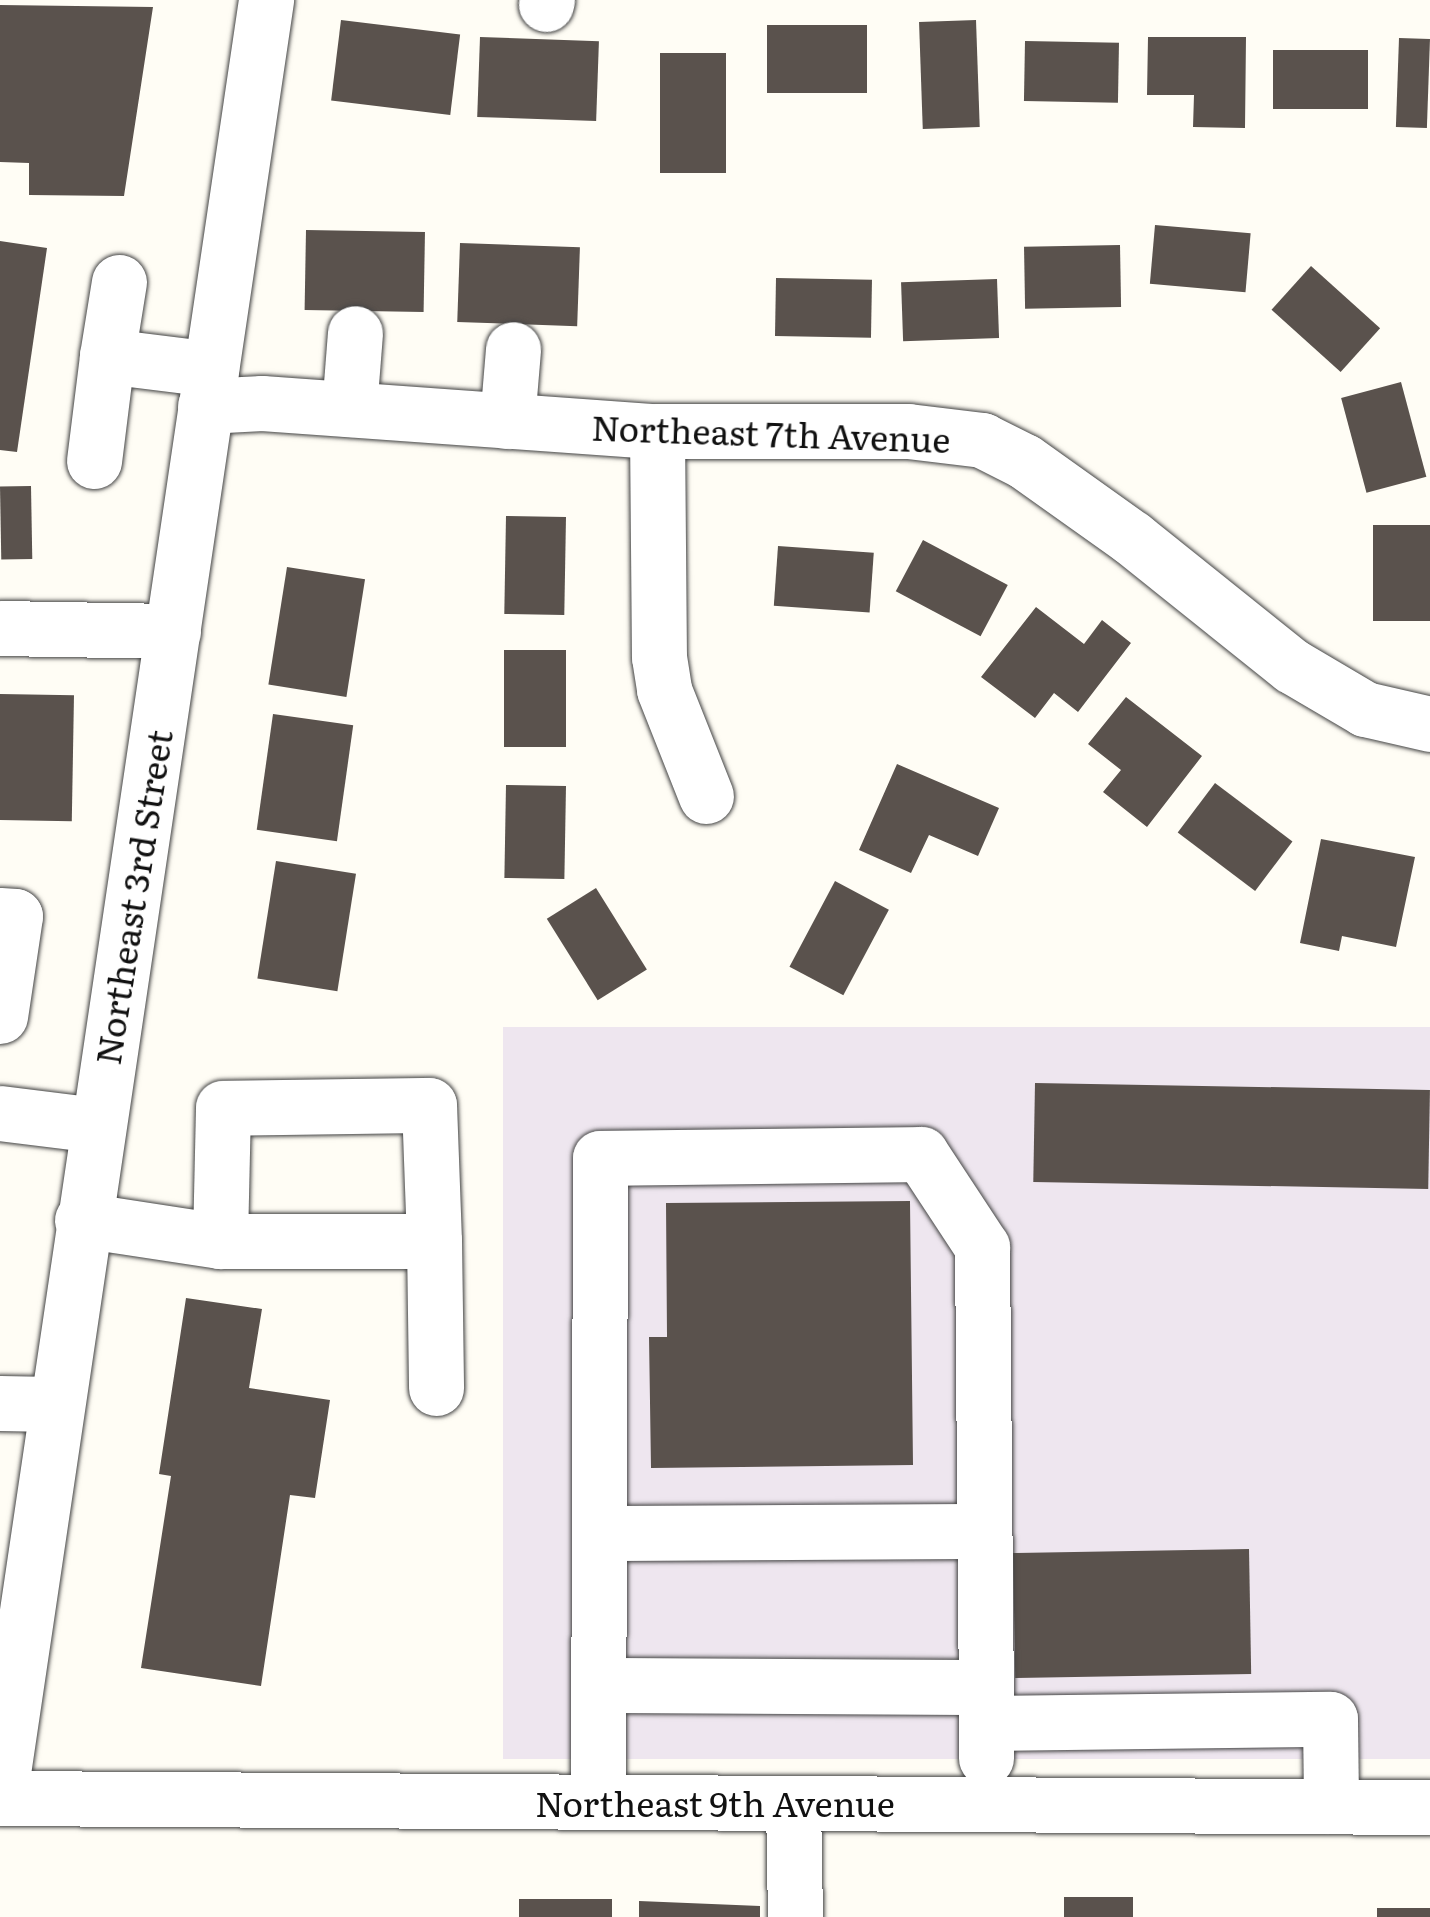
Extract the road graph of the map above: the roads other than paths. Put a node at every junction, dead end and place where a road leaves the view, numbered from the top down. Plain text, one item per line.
1 (266, 0) edge
2 (119, 282) dead end
3 (355, 333) dead end
4 (512, 349) dead end
5 (108, 356) junction
6 (208, 388) junction
7 (349, 408) junction
8 (507, 421) junction
9 (657, 431) junction
10 (94, 462) dead end
11 (0, 628) edge
12 (173, 631) junction
13 (1430, 724) edge
14 (706, 796) dead end
15 (0, 915) edge
16 (0, 1016) edge
17 (0, 1112) edge
18 (96, 1125) junction
19 (82, 1220) junction
20 (220, 1242) junction
21 (434, 1242) junction
22 (436, 1388) dead end
23 (26, 1403) edge
24 (984, 1531) junction
25 (600, 1533) junction
26 (599, 1685) junction
27 (985, 1705) junction
28 (0, 1796) edge
29 (598, 1802) junction
30 (793, 1803) junction
31 (986, 1804) junction
32 (1331, 1806) junction
33 (1430, 1806) edge
34 (795, 1917) edge

1 - 6 street, Northeast 3rd Street
2 - 5 street
3 - 7 street
4 - 8 street
5 - 6 street, Northeast 7th Avenue
5 - 10 street
6 - 7 street, Northeast 7th Avenue
6 - 12 street, Northeast 3rd Street
7 - 8 street, Northeast 7th Avenue
8 - 9 street, Northeast 7th Avenue
9 - 13 street, Northeast 7th Avenue
9 - 14 street
11 - 12 street
12 - 18 street, Northeast 3rd Street
15 - 16 street
17 - 18 street
18 - 19 street, Northeast 3rd Street
19 - 20 street
19 - 23 street, Northeast 3rd Street
20 - 21 street
20 - 21 street
21 - 22 street
23 - 28 street, Northeast 3rd Street
24 - 25 street
24 - 25 street
24 - 27 street
25 - 26 street
26 - 27 street
26 - 29 street
27 - 31 street
27 - 32 street
28 - 29 street, Northeast 9th Avenue
29 - 30 street, Northeast 9th Avenue
30 - 31 street, Northeast 9th Avenue
30 - 34 street
31 - 32 street, Northeast 9th Avenue
32 - 33 street, Northeast 9th Avenue

